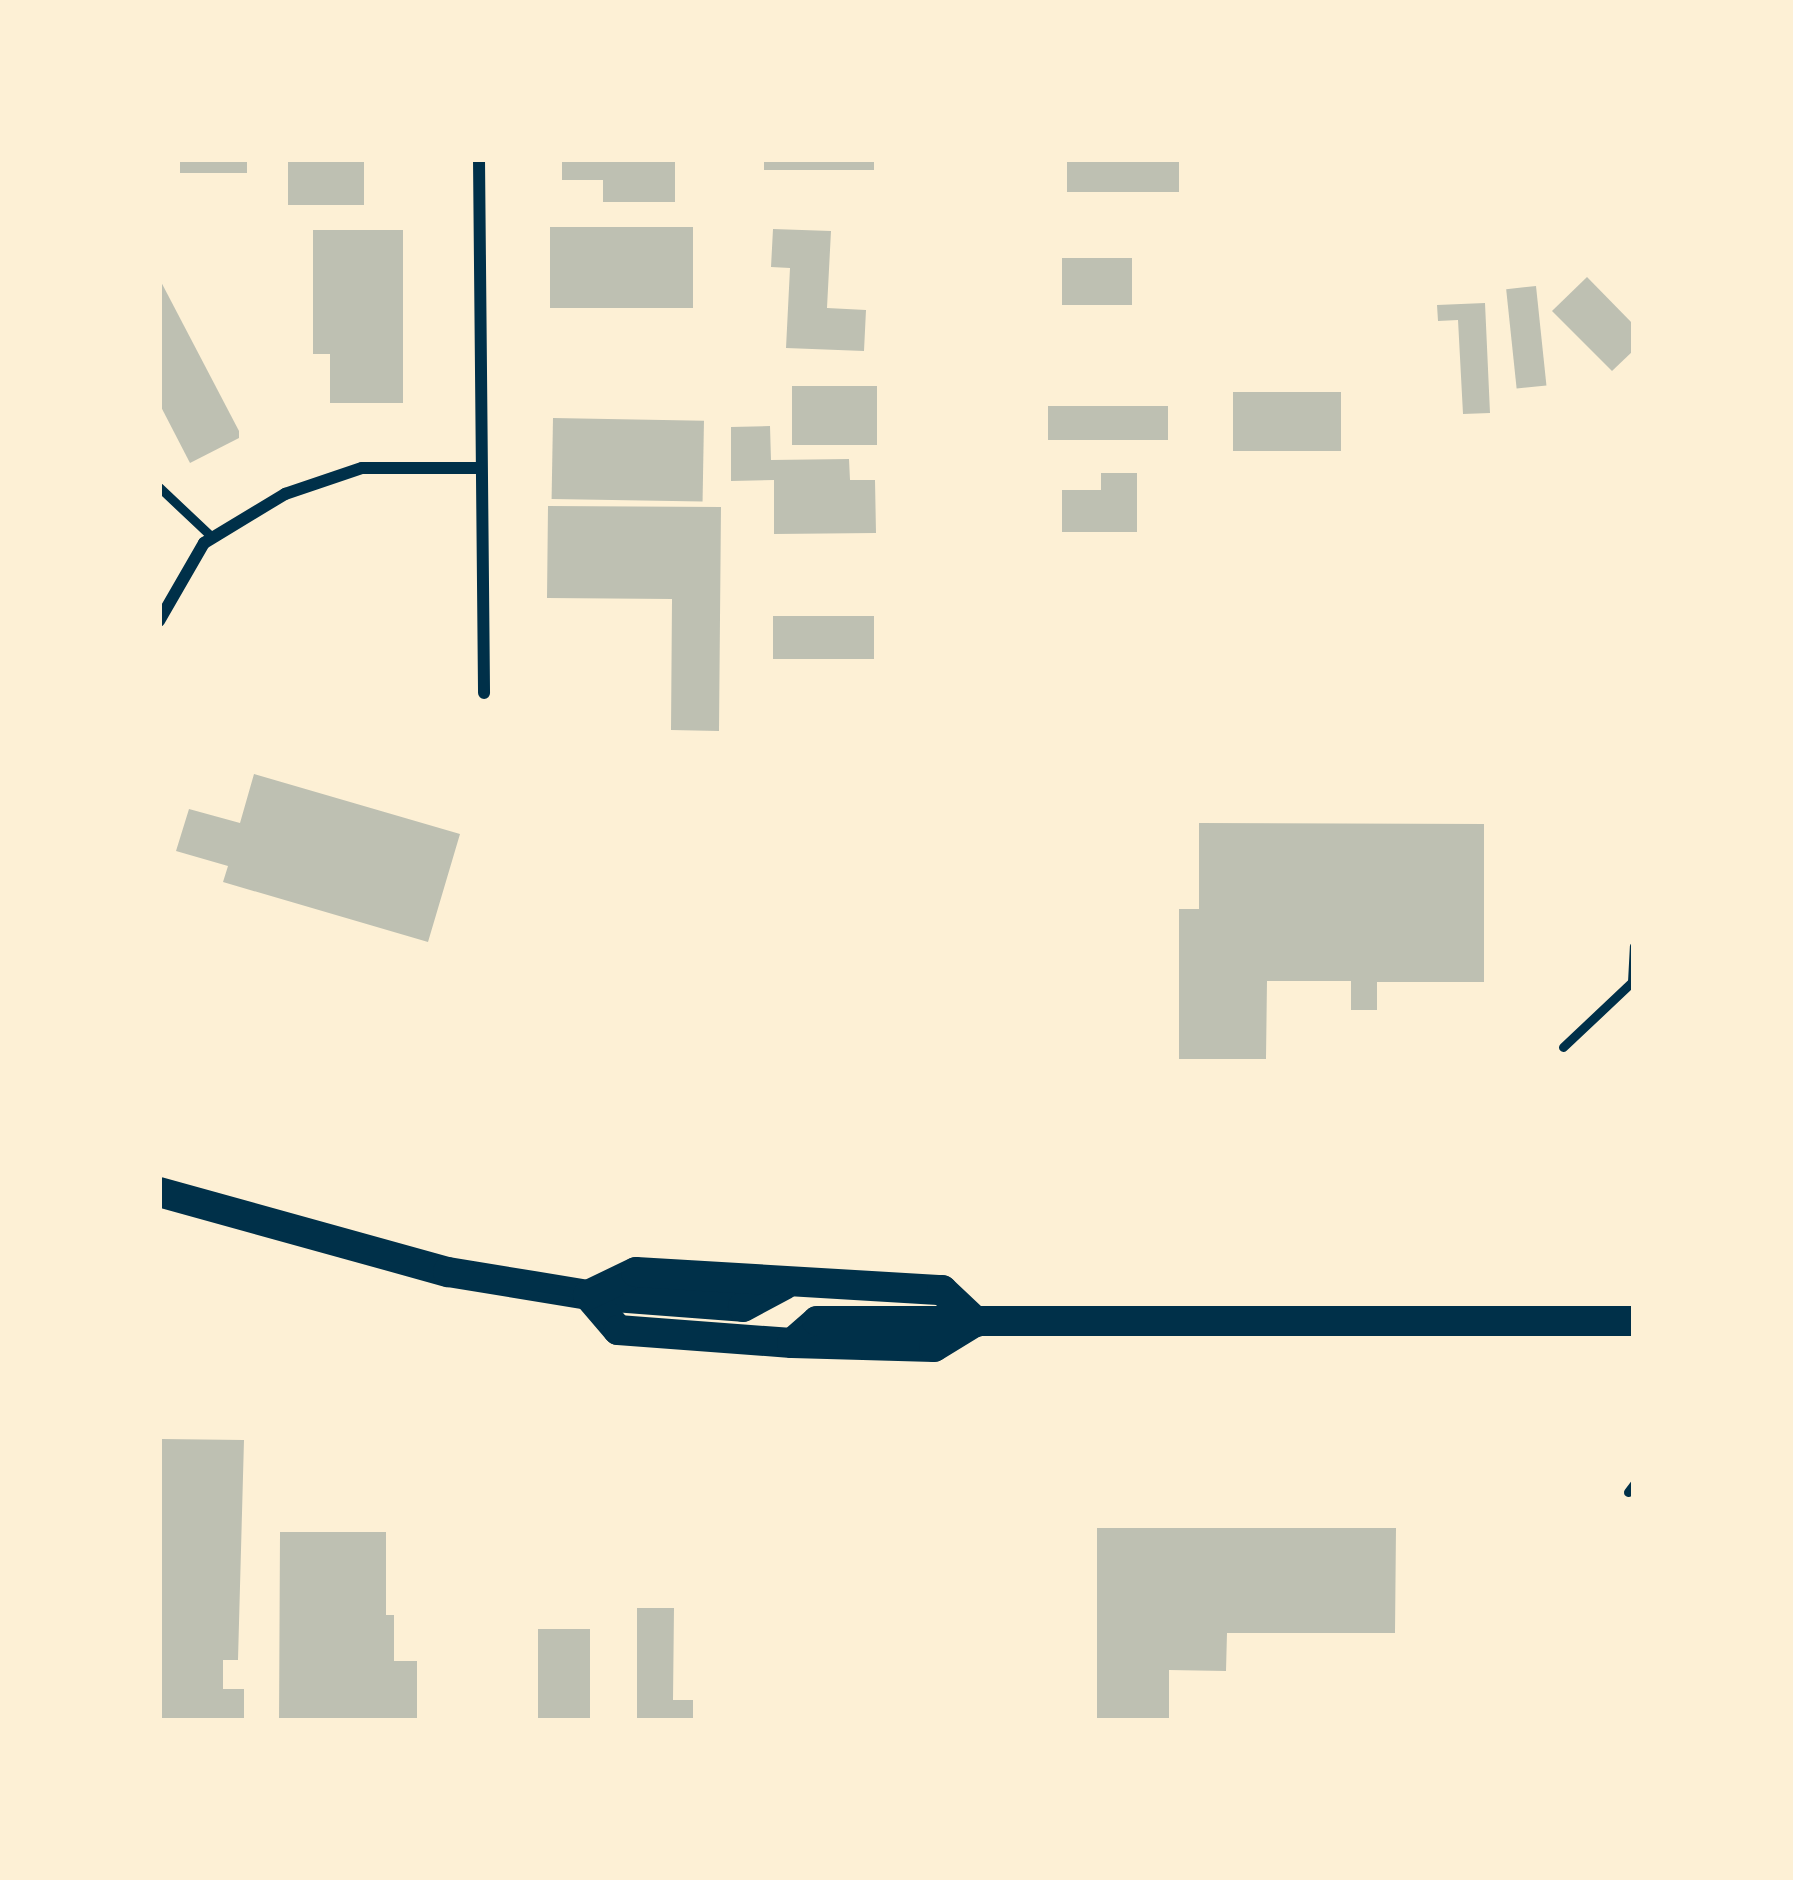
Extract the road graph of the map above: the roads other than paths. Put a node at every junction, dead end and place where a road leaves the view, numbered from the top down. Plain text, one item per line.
1 (479, 159) edge
2 (480, 468) junction
3 (159, 487) edge
4 (213, 538) junction
5 (159, 621) edge
6 (484, 692) dead end
7 (1634, 946) edge
8 (1563, 1047) dead end
9 (159, 1192) edge
10 (588, 1295) junction
11 (1634, 1321) edge
12 (976, 1322) junction

1 - 2 street
2 - 4 street
2 - 6 street
3 - 4 lane
4 - 5 street
7 - 8 lane
9 - 10 main road
10 - 12 main road
10 - 12 main road
11 - 12 main road

